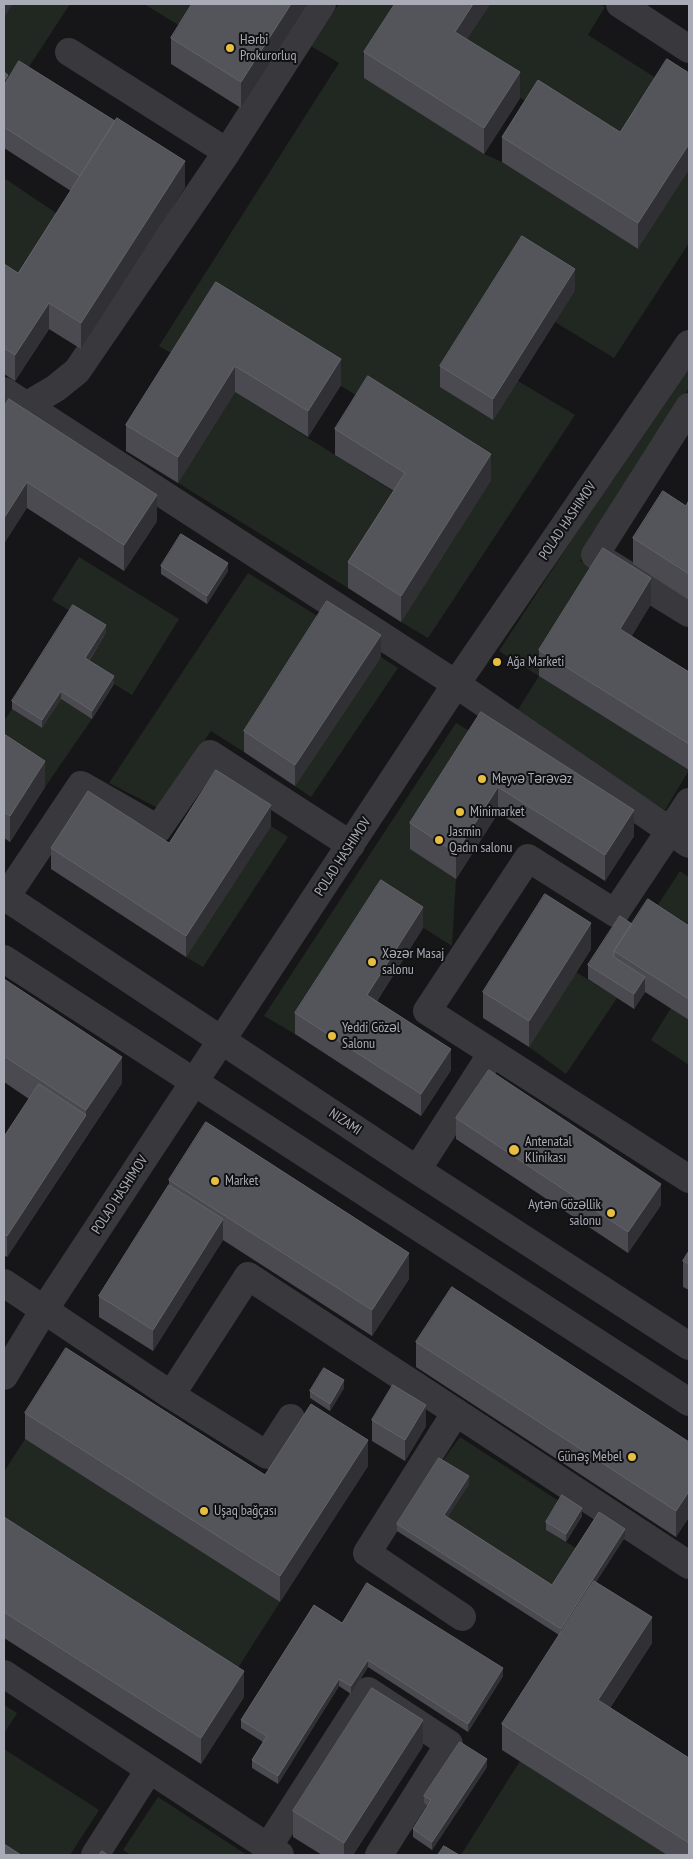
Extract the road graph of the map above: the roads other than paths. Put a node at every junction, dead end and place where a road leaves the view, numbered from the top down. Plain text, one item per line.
1 (322, 4) edge
2 (620, 4) edge
3 (689, 49) edge
4 (69, 52) dead end
5 (227, 152) junction
6 (689, 344) edge
7 (11, 405) edge
8 (689, 407) edge
9 (689, 613) edge
10 (456, 684) junction
11 (689, 802) edge
12 (679, 838) edge
13 (351, 845) junction
14 (5, 896) edge
15 (4, 959) edge
16 (223, 1040) junction
17 (492, 1053) junction
18 (194, 1083) junction
19 (417, 1170) junction
20 (689, 1179) edge
21 (4, 1283) edge
22 (44, 1310) junction
23 (689, 1346) edge
24 (4, 1376) edge
25 (171, 1395) junction
26 (689, 1402) edge
27 (456, 1412) junction
28 (291, 1418) dead end
29 (688, 1561) edge
30 (462, 1617) dead end
31 (4, 1674) edge
32 (149, 1770) junction
33 (274, 1851) edge
34 (96, 1855) edge
35 (379, 1855) edge

1 - 5 street
2 - 3 street
4 - 5 street
5 - 7 street
6 - 10 street, POLAD HASHIMOV
7 - 10 street
8 - 9 street
10 - 12 street
10 - 13 street, POLAD HASHIMOV
11 - 12 street
12 - 17 street
13 - 14 street
13 - 16 street, POLAD HASHIMOV
14 - 16 street, NIZAMI
15 - 18 street
16 - 18 street, POLAD HASHIMOV
16 - 19 street, NIZAMI
17 - 19 street
17 - 20 street
18 - 22 street, POLAD HASHIMOV
18 - 26 street
19 - 23 street, NIZAMI
21 - 22 street
22 - 24 street, POLAD HASHIMOV
22 - 25 street
25 - 27 street
25 - 28 street
27 - 29 street
27 - 30 street
31 - 32 street
32 - 33 street
32 - 34 street
33 - 35 street

